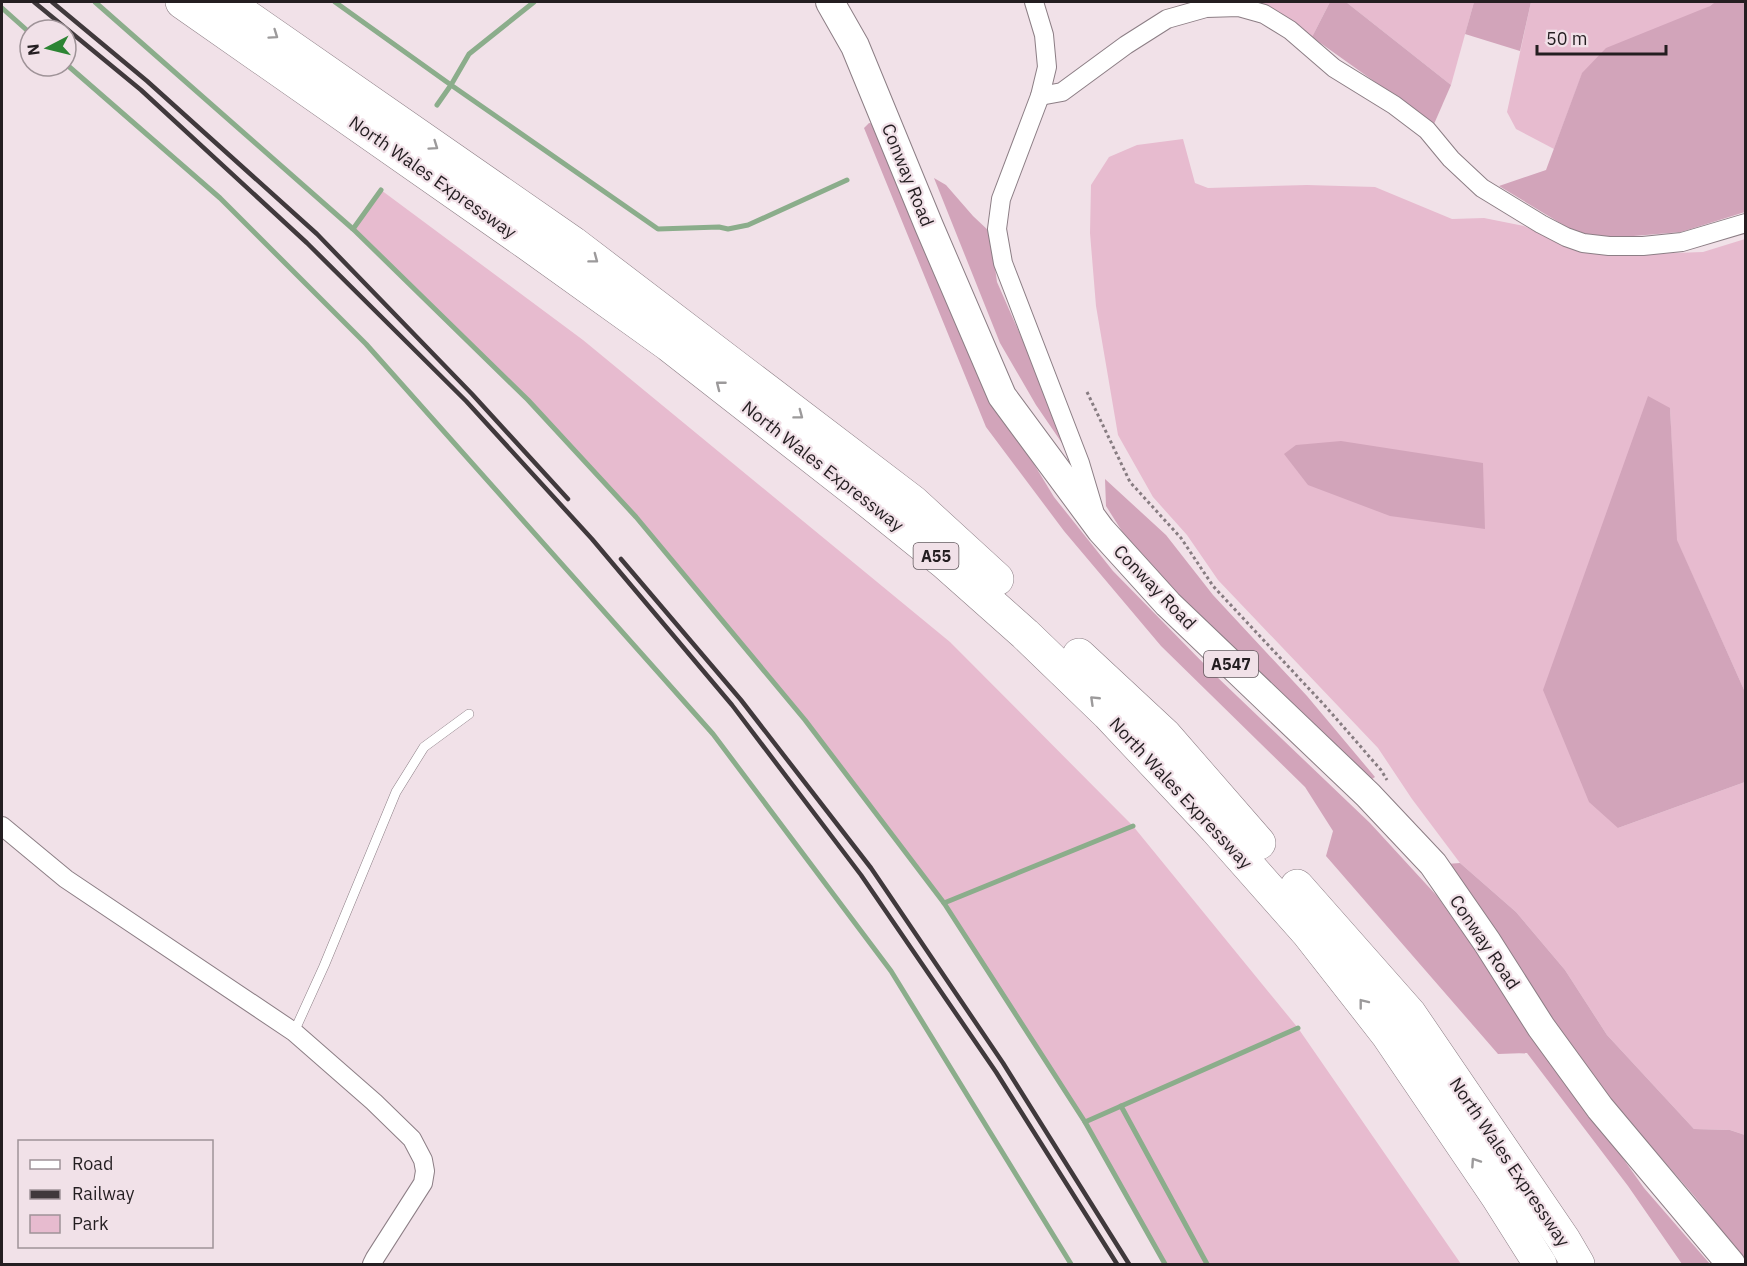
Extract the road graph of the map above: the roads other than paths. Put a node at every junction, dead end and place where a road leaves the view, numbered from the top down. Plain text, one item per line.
1 (182, 2) edge
2 (226, 2) edge
3 (830, 2) edge
4 (1034, 2) edge
5 (1209, 5) edge
6 (1040, 96) junction
7 (1746, 224) edge
8 (1101, 530) junction
9 (470, 714) dead end
10 (2, 826) edge
11 (294, 1032) junction
12 (1574, 1256) edge
13 (372, 1264) edge
14 (1538, 1264) edge
15 (1731, 1264) edge

14 -> 1 highway, North Wales Expressway / A55
2 -> 12 highway, North Wales Expressway / A55
3 - 8 main road, Conway Road / A547
4 - 6 street
5 - 6 street
5 - 7 street
6 - 8 street
8 - 15 main road, Conway Road / A547
9 - 11 lane
10 - 11 street
11 - 13 street

